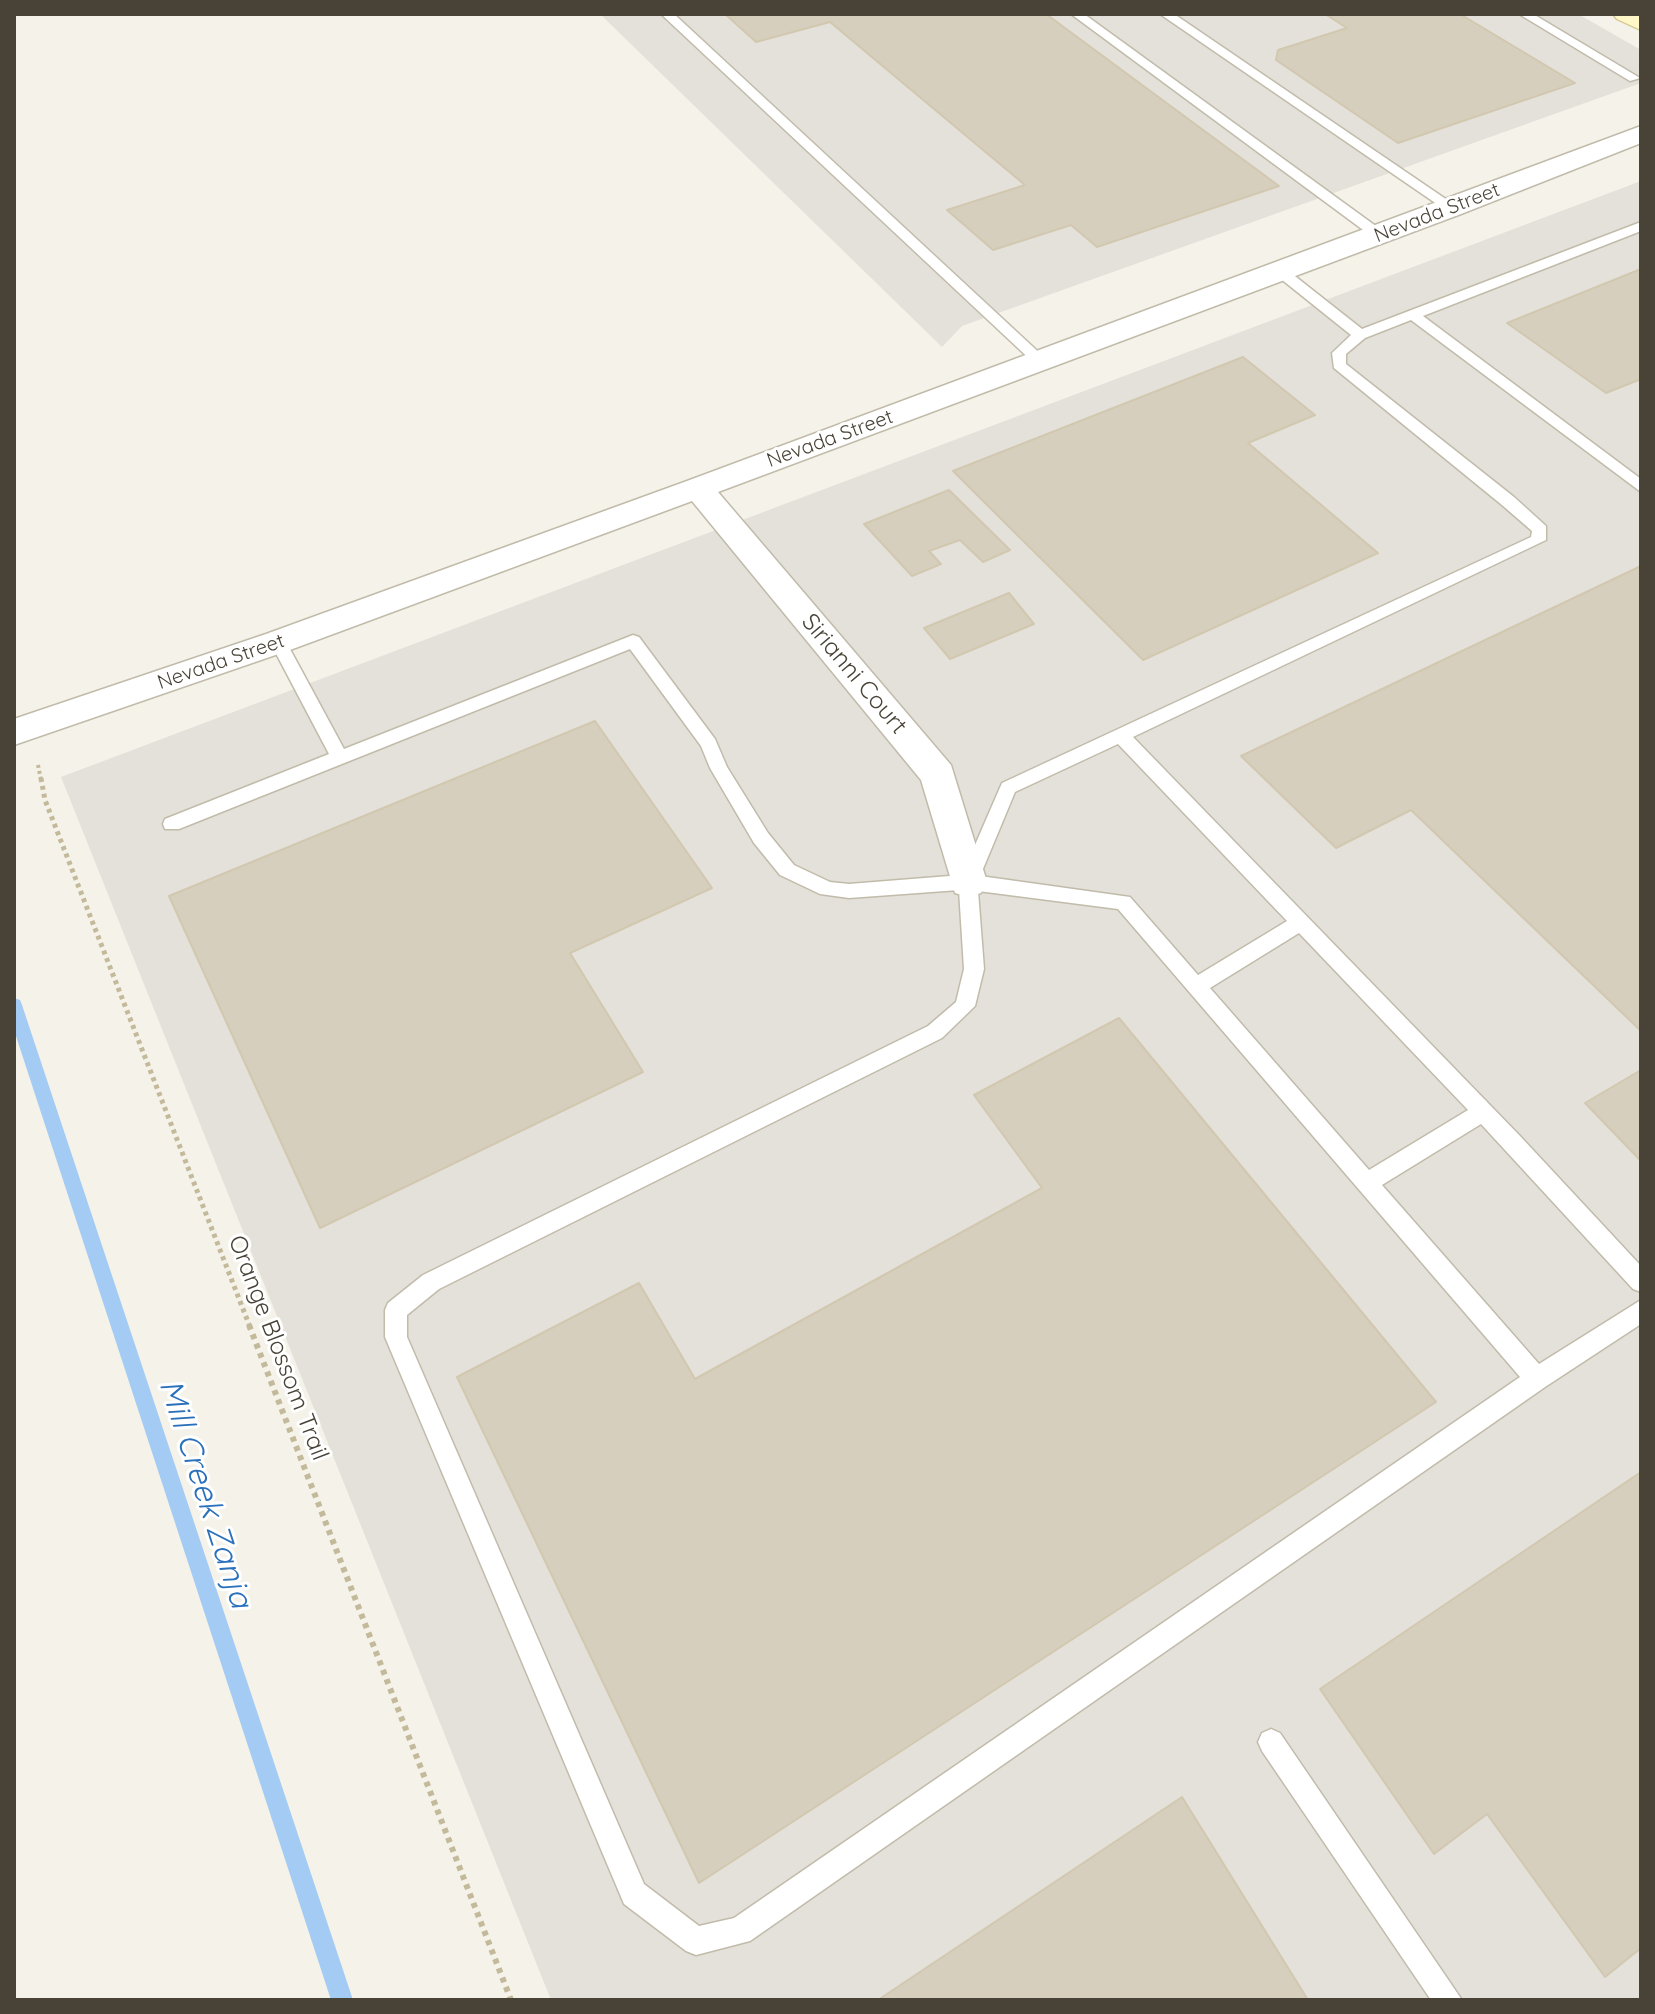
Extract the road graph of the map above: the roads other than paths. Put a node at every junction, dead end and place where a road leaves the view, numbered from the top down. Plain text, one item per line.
1 (667, 14) edge
2 (1077, 14) edge
3 (1166, 14) edge
4 (1525, 14) edge
5 (1626, 14) edge
6 (1641, 22) edge
7 (1634, 78) dead end
8 (1641, 134) edge
9 (1452, 208) junction
10 (1641, 226) edge
11 (1379, 235) junction
12 (1281, 272) junction
13 (1413, 315) junction
14 (1360, 335) junction
15 (1040, 361) junction
16 (1641, 487) edge
17 (698, 488) junction
18 (278, 642) junction
19 (18, 731) edge
20 (1120, 735) junction
21 (340, 758) junction
22 (172, 824) dead end
23 (968, 882) junction
24 (1301, 922) junction
25 (1196, 986) junction
26 (1483, 1112) junction
27 (1367, 1183) junction
28 (1641, 1282) edge
29 (1641, 1311) edge
30 (1537, 1379) junction
31 (1271, 1742) dead end
32 (1448, 2000) edge

1 - 15 lane
2 - 11 lane
3 - 9 lane
4 - 7 lane
5 - 6 street
8 - 9 street, Nevada Street
9 - 11 street, Nevada Street
10 - 13 lane
11 - 12 street, Nevada Street
12 - 14 lane
12 - 15 street, Nevada Street
13 - 14 lane
13 - 16 lane
14 - 20 lane
15 - 17 street, Nevada Street
17 - 18 street, Nevada Street
17 - 23 street, Sirianni Court
18 - 19 street, Nevada Street
18 - 21 lane
20 - 23 lane
20 - 24 lane
21 - 22 lane
21 - 23 lane
23 - 25 lane
23 - 30 lane
24 - 25 lane
24 - 26 lane
25 - 27 lane
26 - 27 lane
26 - 28 lane
27 - 30 lane
29 - 30 lane
31 - 32 lane

